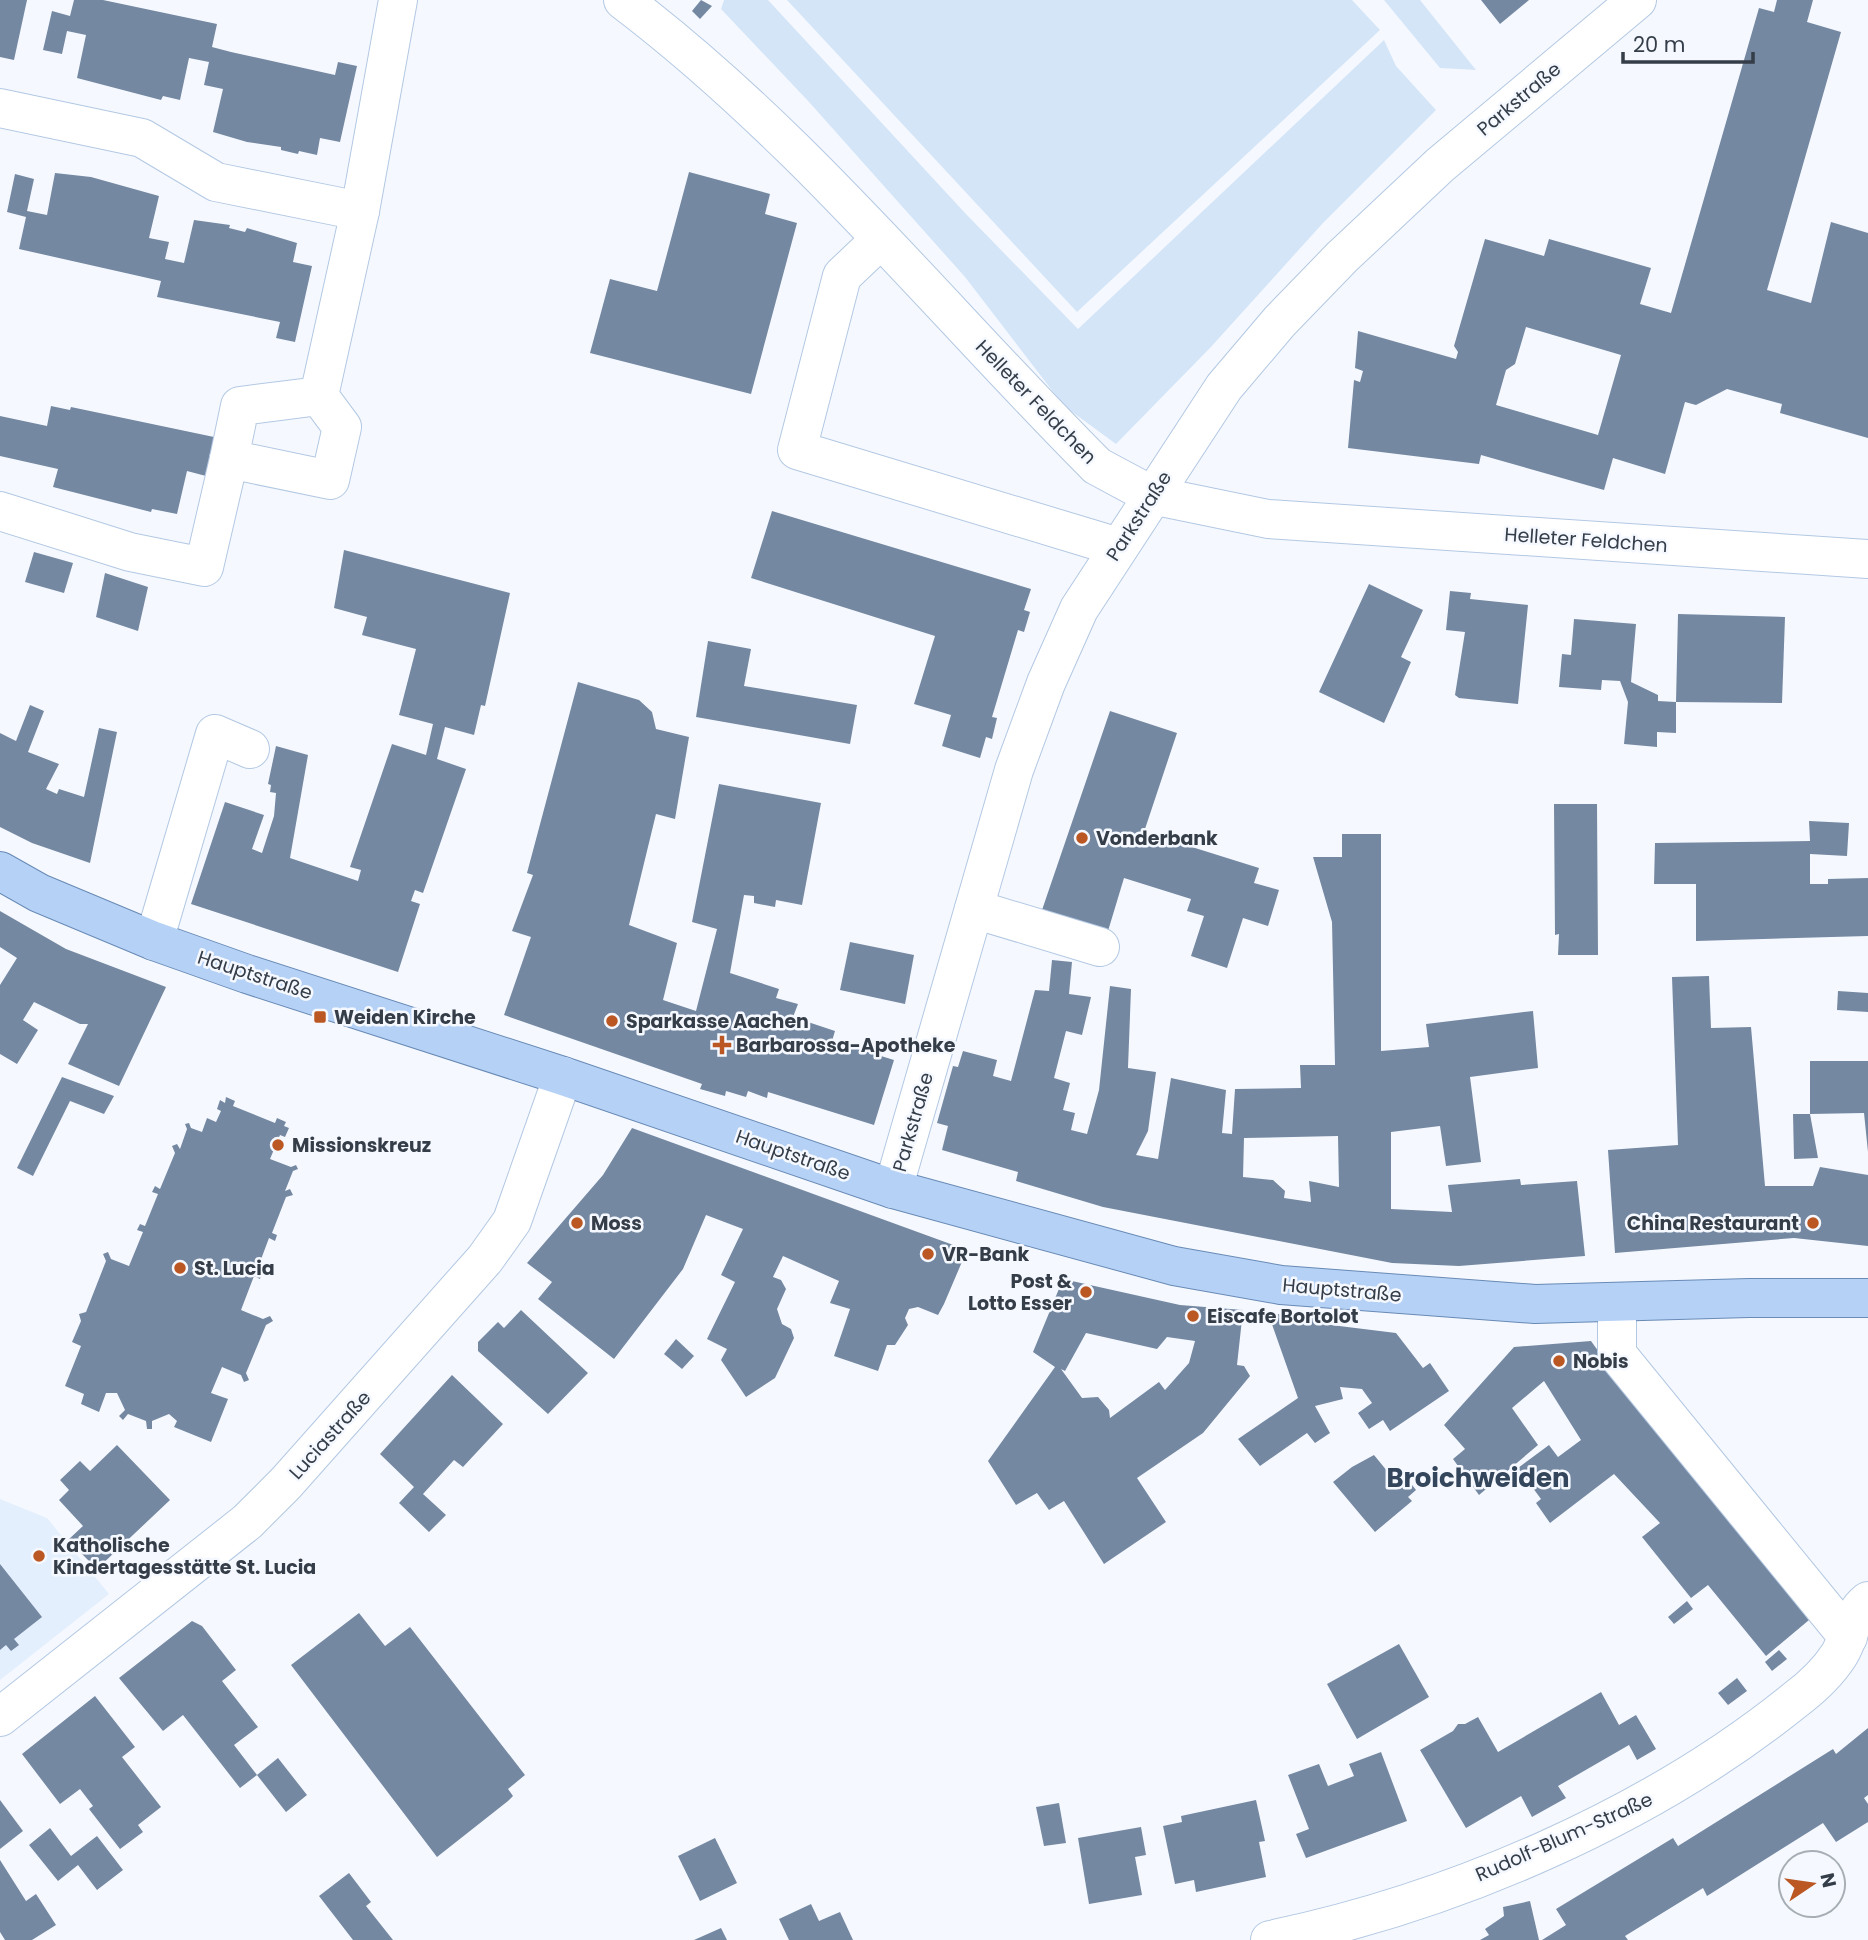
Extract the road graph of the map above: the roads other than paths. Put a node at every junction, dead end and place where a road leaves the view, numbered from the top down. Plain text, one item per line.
1 (398, 0) edge
2 (623, 0) edge
3 (1637, 0) edge
4 (0, 108) edge
5 (360, 211) junction
6 (881, 239) junction
7 (319, 396) junction
8 (229, 459) junction
9 (1151, 495) junction
10 (0, 511) edge
11 (1118, 547) junction
12 (1868, 559) edge
13 (250, 749) dead end
14 (0, 872) edge
15 (974, 909) junction
16 (154, 941) junction
17 (1100, 947) dead end
18 (563, 1076) junction
19 (893, 1189) junction
20 (1868, 1298) edge
21 (1617, 1302) junction
22 (1868, 1601) edge
23 (1848, 1637) junction
24 (0, 1717) edge
25 (1270, 1940) edge

1 - 5 street
2 - 6 street, Helleter Feldchen
3 - 9 street, Parkstraße
4 - 5 street
5 - 7 street
6 - 9 street, Helleter Feldchen
6 - 11 street
7 - 8 street
7 - 8 street
8 - 10 street
9 - 11 street, Parkstraße
9 - 12 street, Helleter Feldchen
11 - 15 street, Parkstraße
13 - 16 street
14 - 16 main road, Hauptstraße
15 - 17 street
15 - 19 street, Parkstraße
16 - 18 main road, Hauptstraße
18 - 19 main road, Hauptstraße
18 - 24 street, Luciastraße
19 - 21 main road, Hauptstraße
20 - 21 main road, Hauptstraße
21 - 23 street
22 - 23 street, Rudolf-Blum-Straße
23 - 25 street, Rudolf-Blum-Straße

